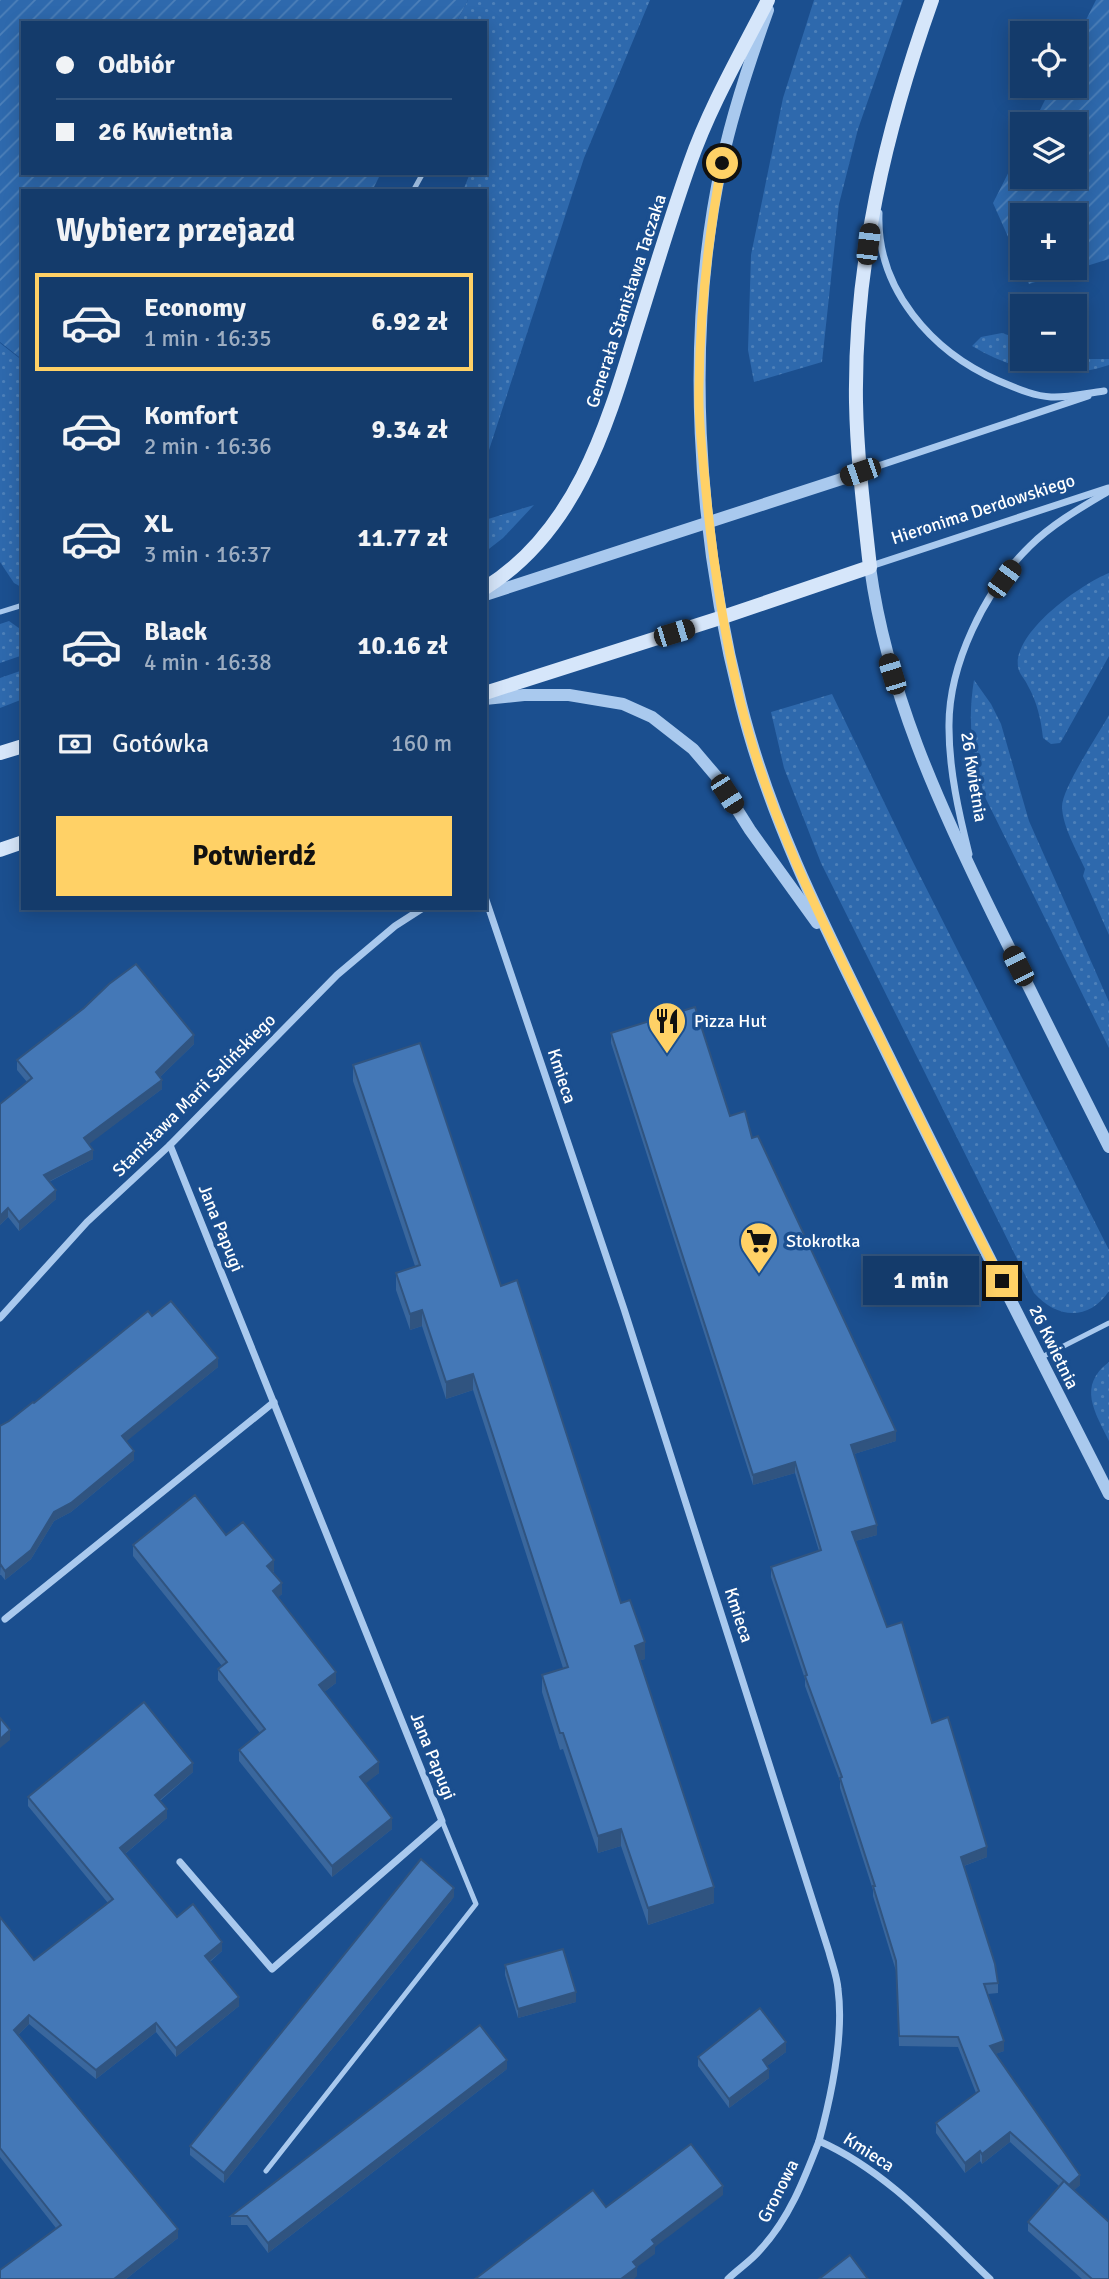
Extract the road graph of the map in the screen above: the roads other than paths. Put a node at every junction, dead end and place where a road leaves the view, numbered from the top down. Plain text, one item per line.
1 (770, 0) edge
2 (932, 0) edge
3 (880, 173) junction
4 (1107, 390) edge
5 (860, 472) junction
6 (1109, 489) edge
7 (709, 522) junction
8 (870, 566) junction
9 (487, 586) edge
10 (487, 594) edge
11 (21, 606) edge
12 (0, 612) edge
13 (723, 617) junction
14 (487, 692) edge
15 (487, 699) edge
16 (21, 747) edge
17 (0, 753) edge
18 (21, 843) edge
19 (0, 850) edge
20 (975, 879) junction
21 (487, 903) edge
22 (420, 910) edge
23 (837, 952) junction
24 (170, 1145) junction
25 (1109, 1147) edge
26 (0, 1318) edge
27 (1109, 1323) edge
28 (1040, 1358) junction
29 (274, 1402) junction
30 (1109, 1494) edge
31 (5, 1619) dead end
32 (442, 1821) junction
33 (180, 1862) dead end
34 (819, 2141) junction
35 (265, 2171) dead end
36 (728, 2279) edge
37 (990, 2279) edge

1 - 7 street, Generała Stanisława Taczaka
1 - 9 main road, Generała Stanisława Taczaka
2 - 3 main road
3 - 4 street
3 - 5 main road
4 - 5 street
5 - 7 street
5 - 8 main road, Hieronima Derdowskiego
6 - 8 street, Hieronima Derdowskiego
6 - 20 street, 26 Kwietnia
7 - 10 street
7 - 13 street
8 - 13 main road, Hieronima Derdowskiego
8 - 20 street, 26 Kwietnia
11 - 12 lane
13 - 14 main road, Hieronima Derdowskiego
13 - 23 street, 26 Kwietnia
15 - 23 street, 26 Kwietnia
16 - 17 main road
18 - 19 main road
20 - 25 street, 26 Kwietnia
21 - 34 street, Kmieca
22 - 24 street, Stanisława Marii Salińskiego
23 - 28 street, 26 Kwietnia
24 - 26 street, Stanisława Marii Salińskiego
24 - 29 street, Jana Papugi
27 - 28 lane
28 - 30 street, 26 Kwietnia
29 - 31 street
29 - 32 street, Jana Papugi
32 - 33 street, Jana Papugi
32 - 35 lane
34 - 36 street, Gronowa
34 - 37 street, Kmieca

